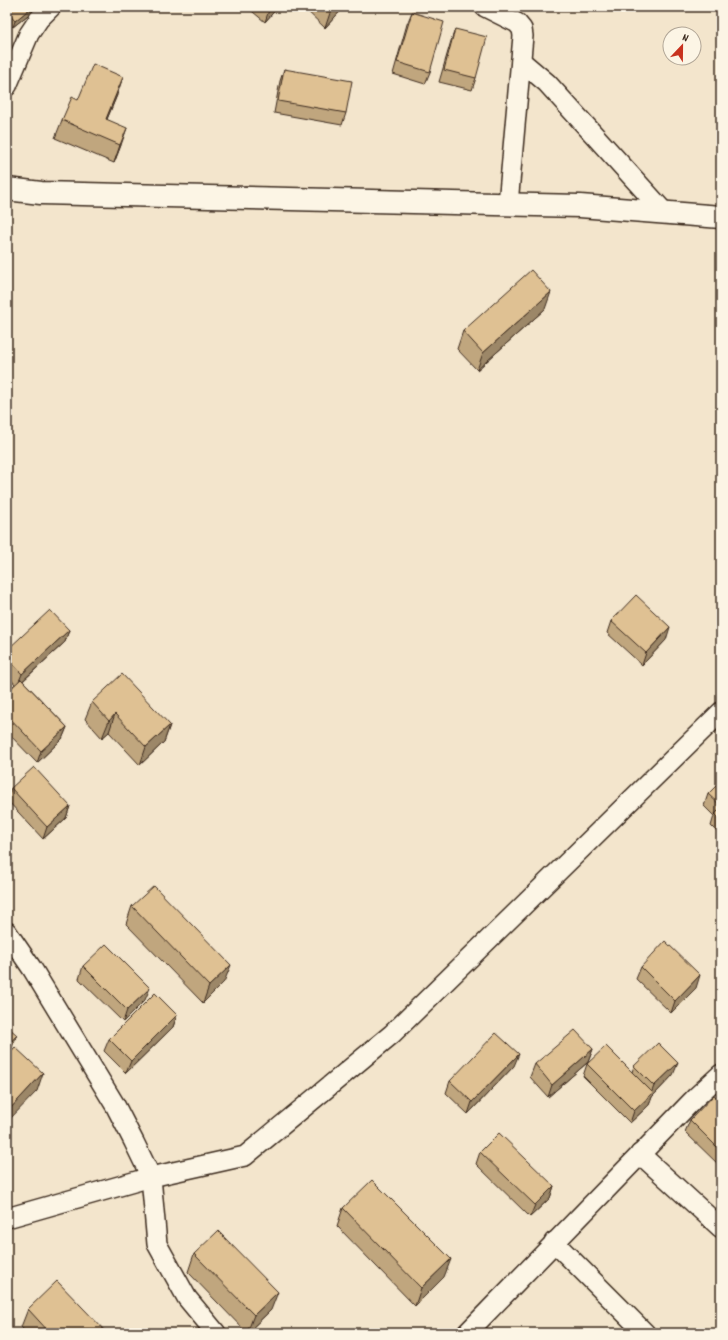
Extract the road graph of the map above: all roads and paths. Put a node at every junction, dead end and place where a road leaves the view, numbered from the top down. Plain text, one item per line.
1 (51, 7) edge
2 (485, 7) edge
3 (521, 61) junction
4 (7, 86) edge
5 (7, 189) edge
6 (508, 204) junction
7 (664, 212) junction
8 (721, 217) edge
9 (721, 712) edge
10 (7, 932) edge
11 (721, 1074) edge
12 (640, 1154) junction
13 (151, 1177) junction
14 (7, 1218) edge
15 (721, 1228) edge
16 (554, 1242) junction
17 (216, 1333) edge
18 (467, 1333) edge
19 (644, 1333) edge

1 - 4 street
2 - 3 street
3 - 6 street
3 - 7 street
5 - 6 main road
6 - 7 main road
7 - 8 main road
9 - 13 street
10 - 13 street
11 - 12 street
12 - 15 street
12 - 16 street
13 - 14 street
13 - 17 street
16 - 18 street
16 - 19 street

